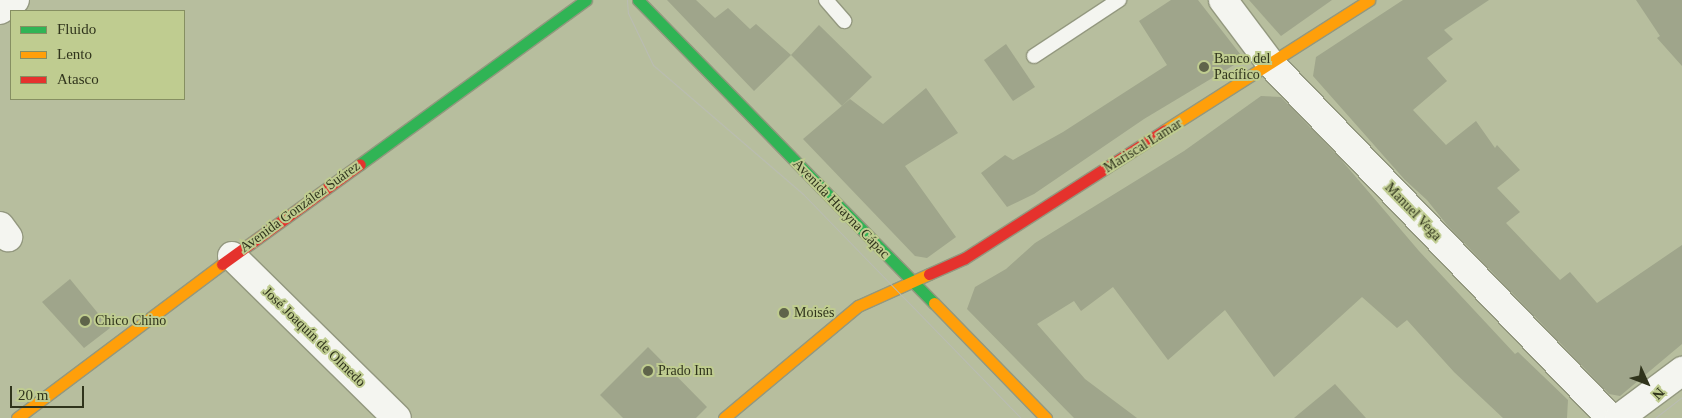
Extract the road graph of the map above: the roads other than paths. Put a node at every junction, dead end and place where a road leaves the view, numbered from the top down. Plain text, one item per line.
1 (15, 0) edge
2 (586, 0) edge
3 (638, 0) edge
4 (826, 0) edge
5 (1119, 0) edge
6 (1224, 0) edge
7 (1369, 0) edge
8 (0, 10) edge
9 (844, 21) dead end
10 (1034, 56) dead end
11 (1271, 64) junction
12 (232, 256) junction
13 (911, 281) junction
14 (1682, 371) edge
15 (17, 418) edge
16 (397, 418) edge
17 (724, 418) edge
18 (1046, 418) edge
19 (1610, 418) edge
20 (1620, 418) edge

1 - 8 street
2 - 12 street, Avenida González Suárez
3 - 13 street, Avenida Huayna Cápac
4 - 9 lane
5 - 10 lane
6 - 11 street, Manuel Vega
7 - 11 street, Mariscal Lamar
11 - 13 street, Mariscal Lamar
11 - 19 street, Manuel Vega
12 - 15 street, Avenida González Suárez
12 - 16 street, José Joaquín de Olmedo
13 - 17 street, Mariscal Lamar
13 - 18 street, Avenida Huayna Cápac
14 - 20 street

